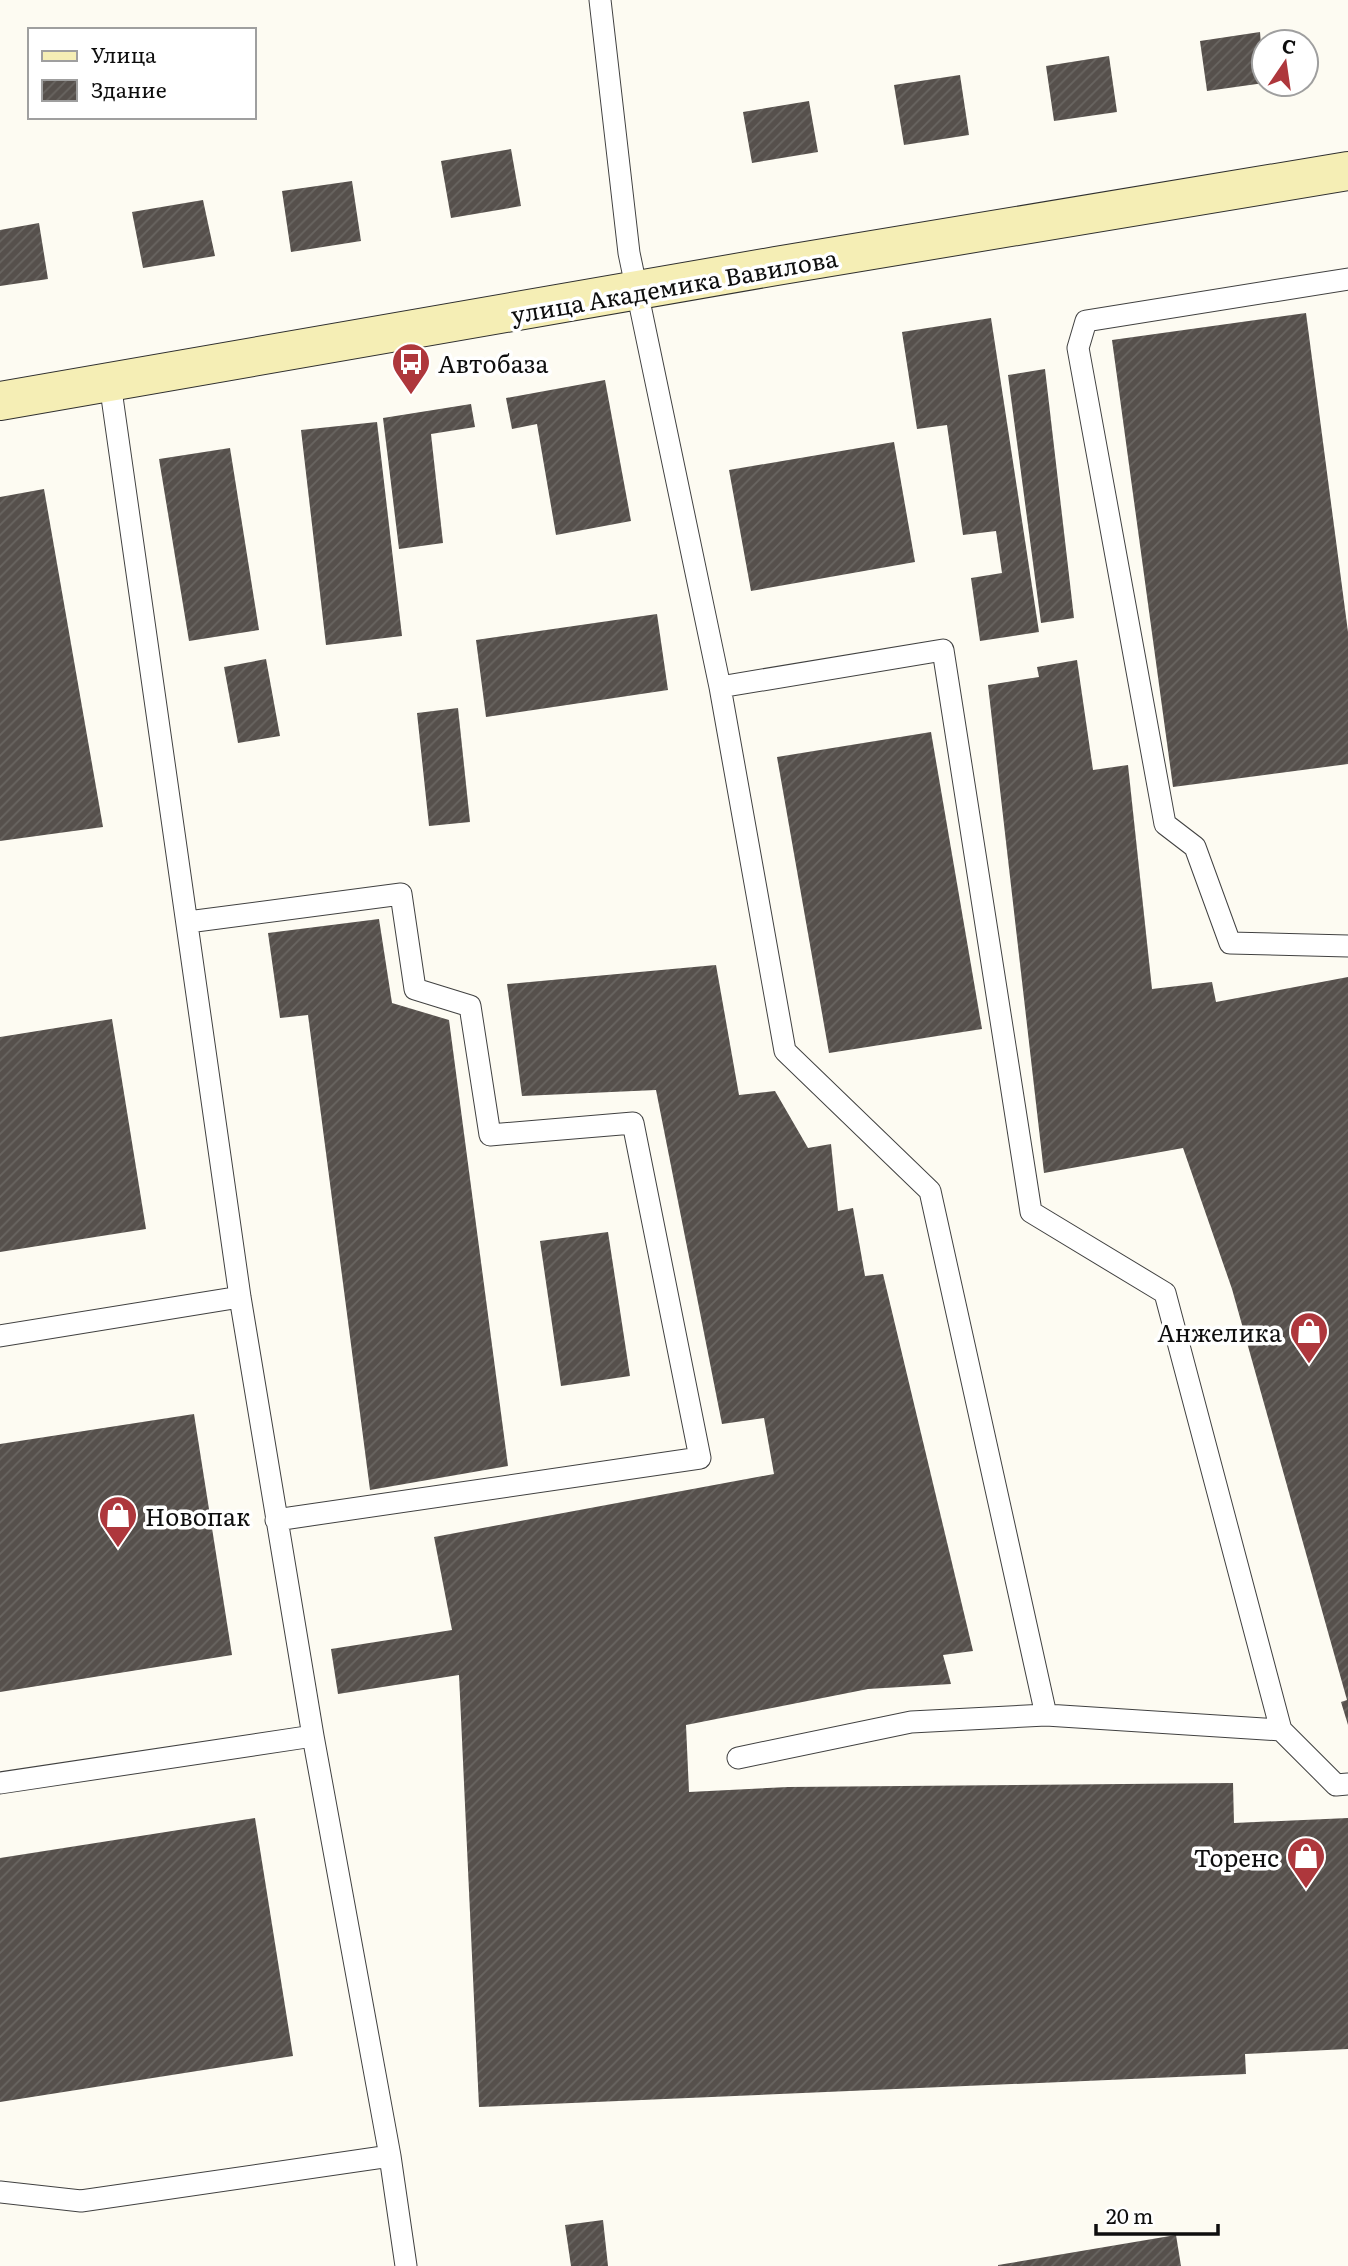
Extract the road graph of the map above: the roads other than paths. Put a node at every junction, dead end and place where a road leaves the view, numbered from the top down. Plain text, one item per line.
1 (600, 0) edge
2 (1348, 171) edge
3 (1348, 279) edge
4 (637, 292) junction
5 (110, 383) junction
6 (0, 401) edge
7 (720, 687) junction
8 (188, 922) junction
9 (1348, 946) edge
10 (240, 1297) junction
11 (0, 1336) edge
12 (276, 1520) junction
13 (1046, 1715) junction
14 (1281, 1730) junction
15 (313, 1737) junction
16 (738, 1758) dead end
17 (0, 1783) edge
18 (1348, 1784) edge
19 (390, 2156) junction
20 (0, 2192) edge
21 (406, 2266) edge

1 - 4 lane
2 - 4 street, улица Академика Вавилова
3 - 9 lane
4 - 5 street, улица Академика Вавилова
4 - 7 lane
5 - 6 street, улица Академика Вавилова
5 - 8 lane
7 - 13 lane
7 - 14 lane
8 - 10 lane
8 - 12 lane
10 - 11 lane
10 - 12 lane
12 - 15 lane
13 - 14 lane
13 - 16 lane
14 - 18 lane
15 - 17 lane
15 - 19 lane
19 - 20 lane
19 - 21 lane

